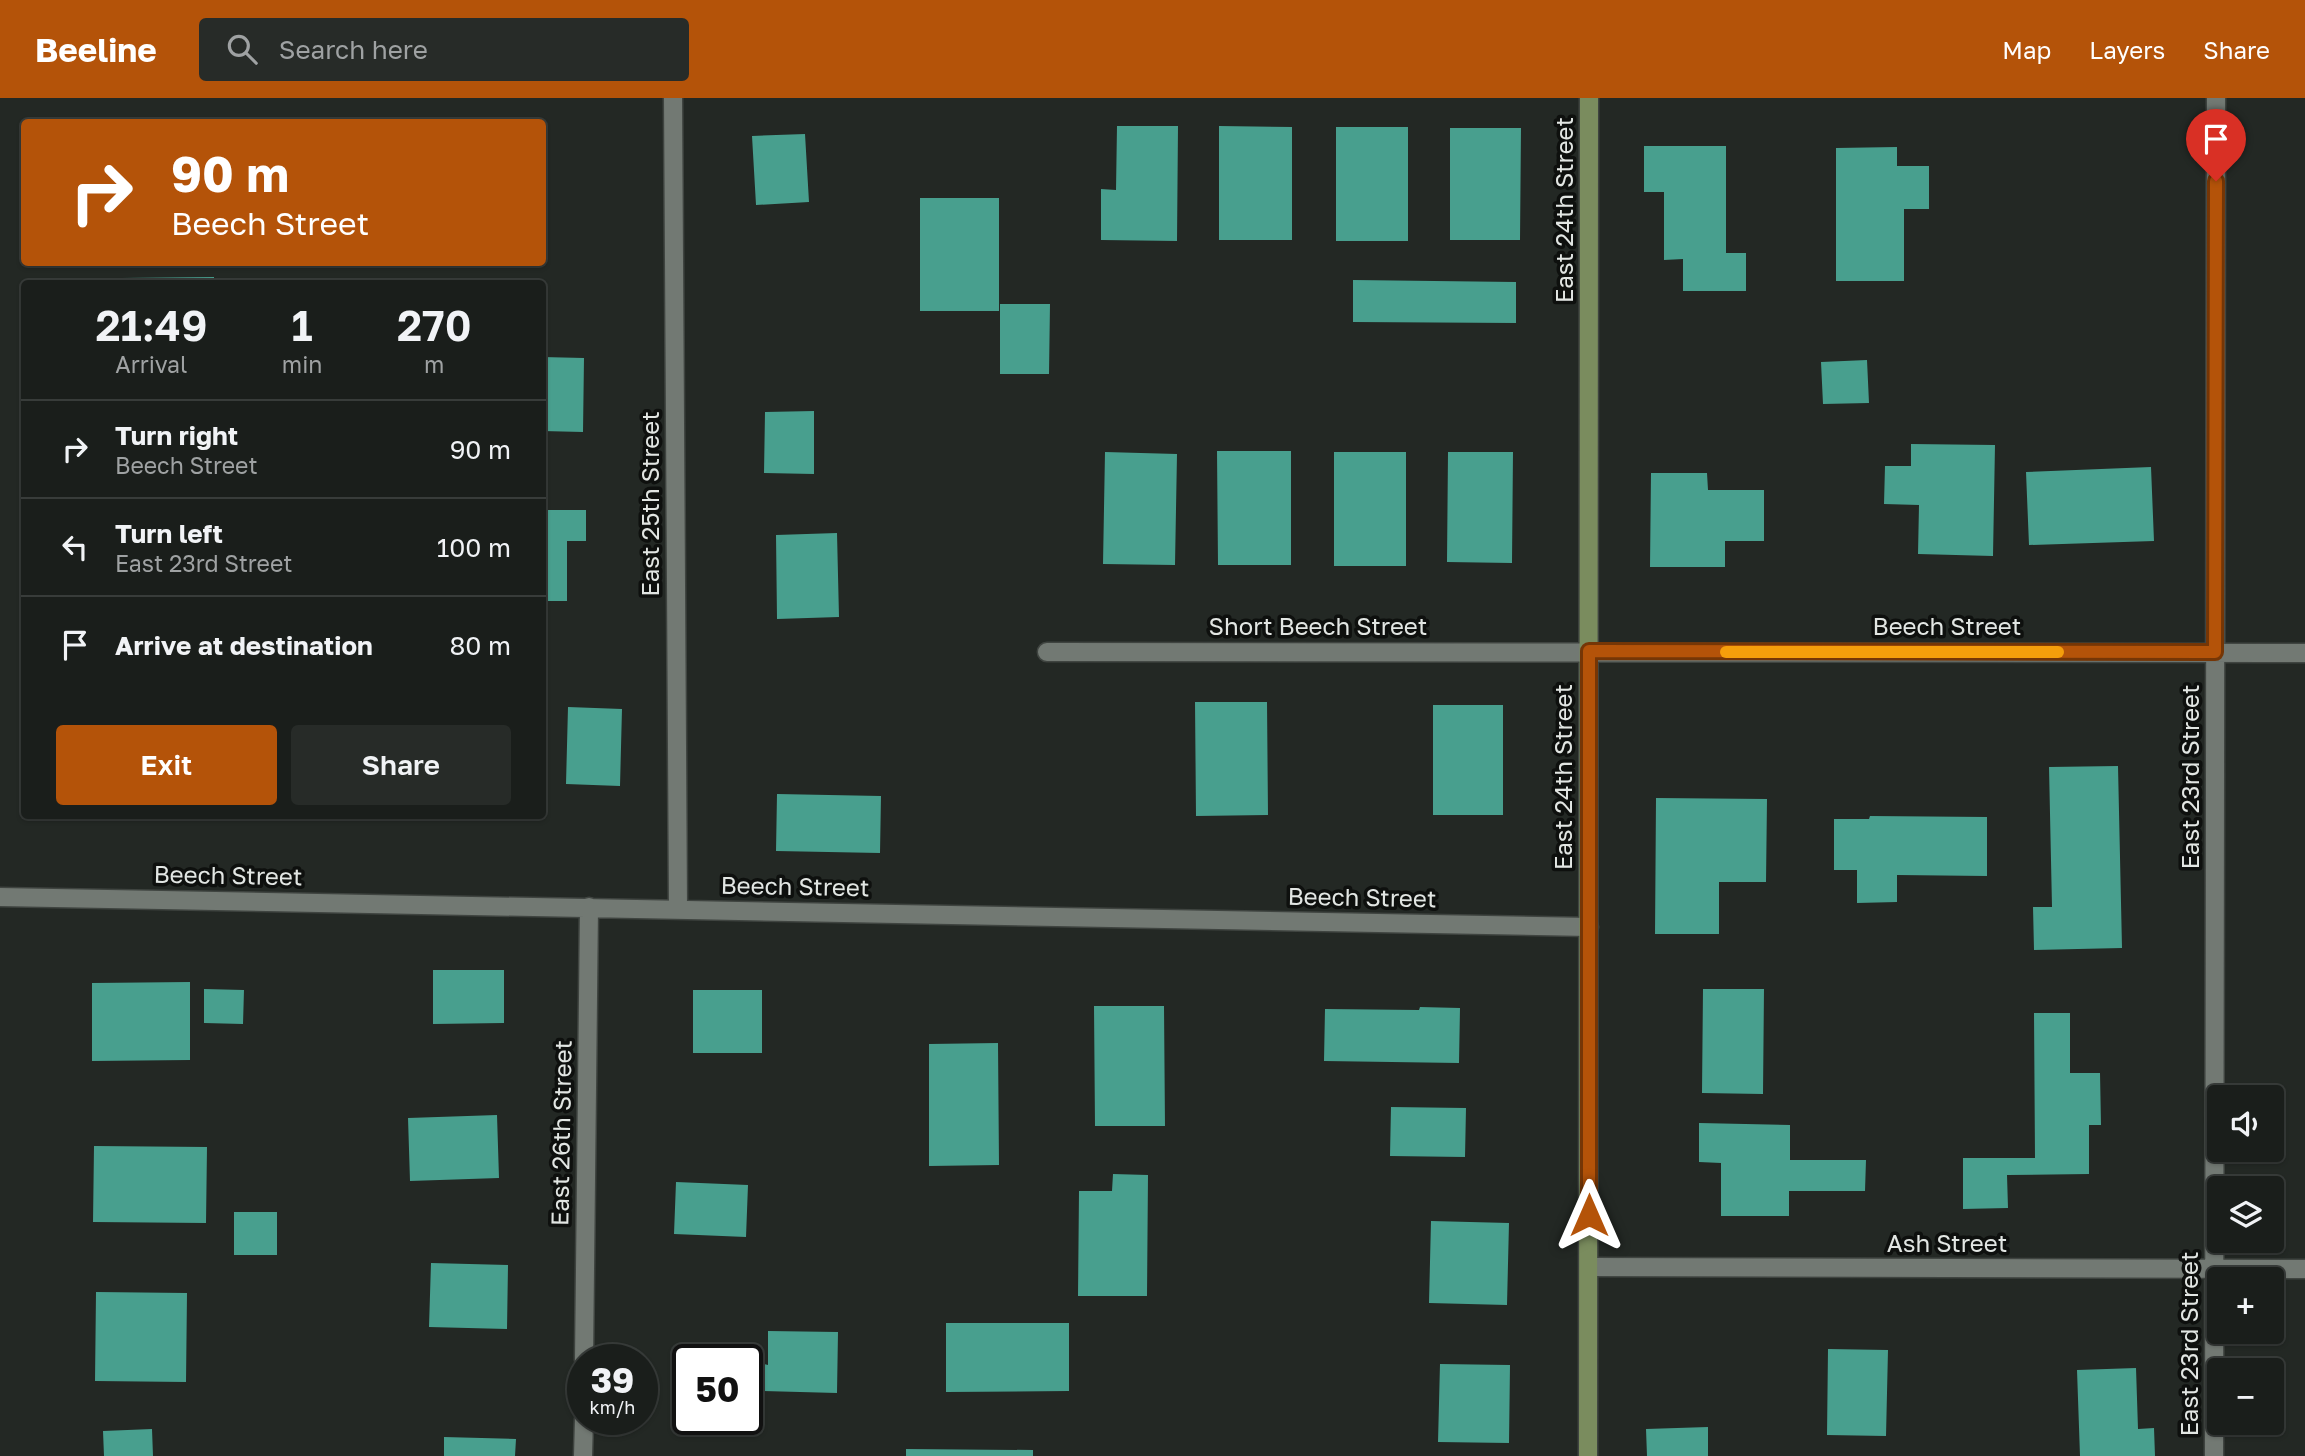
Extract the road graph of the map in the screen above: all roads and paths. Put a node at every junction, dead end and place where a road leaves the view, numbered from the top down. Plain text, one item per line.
1 (673, 98) edge
2 (1589, 98) edge
3 (2216, 98) edge
4 (1589, 651) junction
5 (1047, 652) dead end
6 (2215, 652) junction
7 (2305, 653) edge
8 (0, 897) edge
9 (589, 908) junction
10 (678, 909) junction
11 (1589, 927) junction
12 (1589, 1267) junction
13 (2214, 1267) edge
14 (2207, 1269) edge
15 (2284, 1269) edge
16 (2305, 1269) edge
17 (584, 1344) edge
18 (2214, 1344) edge
19 (584, 1435) edge
20 (583, 1456) edge
21 (1588, 1456) edge
22 (2214, 1456) edge

1 - 10 street, East 25th Street
2 - 4 main road, East 24th Street
3 - 6 street, East 23rd Street
4 - 5 street, Short Beech Street
4 - 6 street, Beech Street
4 - 11 main road, East 24th Street
6 - 7 street, Beech Street
6 - 13 street, East 23rd Street
8 - 9 street, Beech Street
9 - 10 street, Beech Street
9 - 17 street, East 26th Street
10 - 11 street, Beech Street
11 - 12 main road, East 24th Street
12 - 14 street, Ash Street
12 - 21 main road, East 24th Street
15 - 16 street, Ash Street
18 - 22 street, East 23rd Street
19 - 20 street

